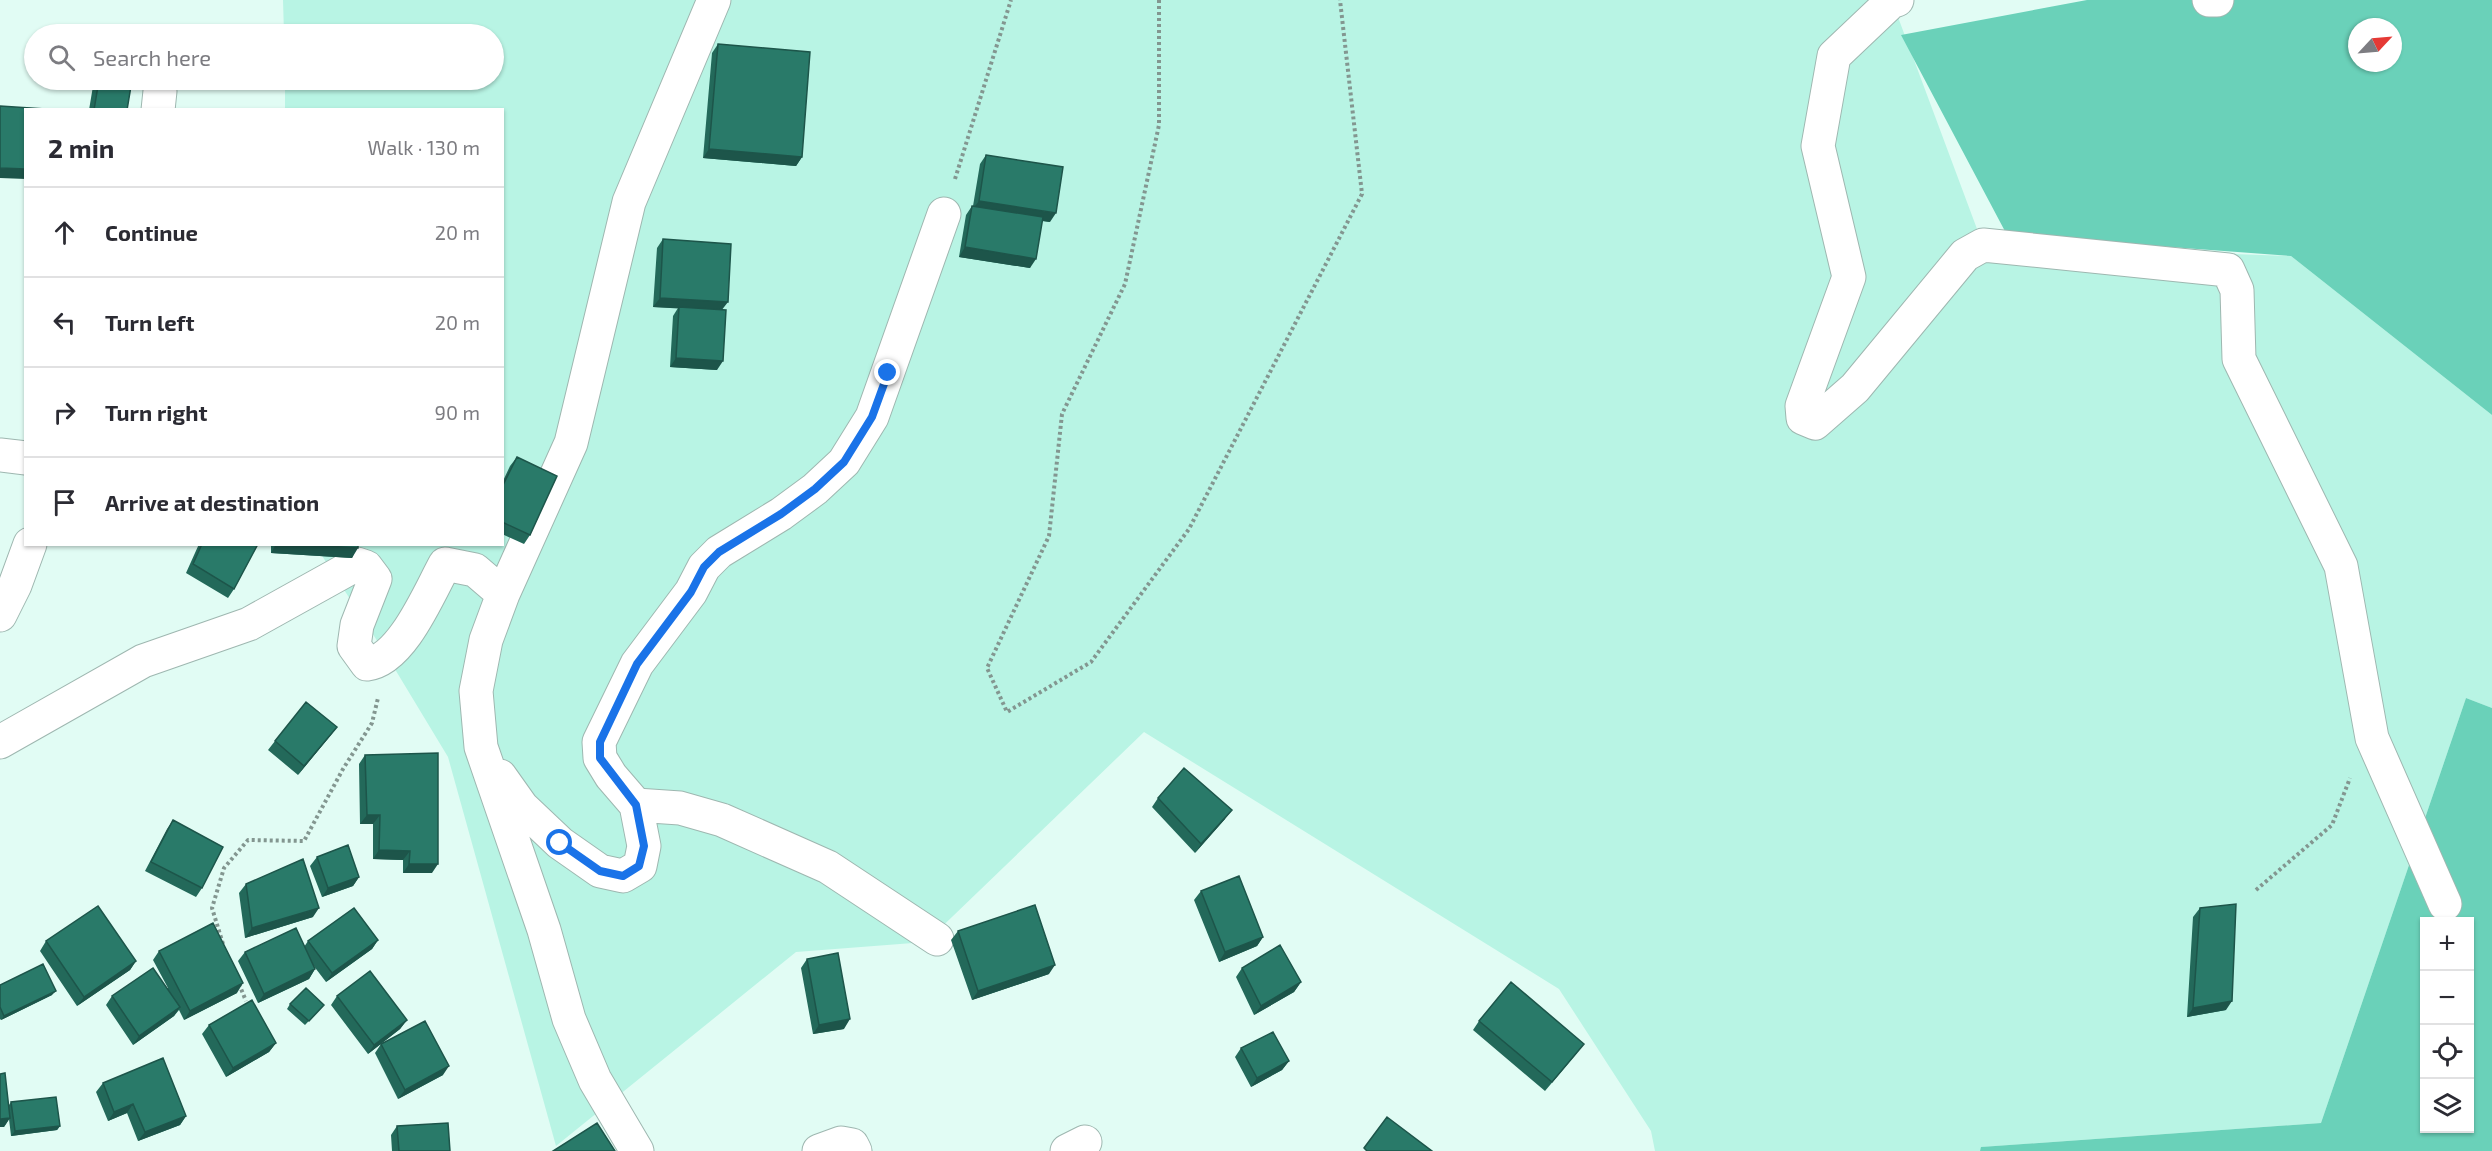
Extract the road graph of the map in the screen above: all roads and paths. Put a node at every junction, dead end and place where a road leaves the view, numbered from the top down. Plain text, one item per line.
1 (714, 0) edge
2 (1011, 0) edge
3 (1159, 0) edge
4 (1340, 0) edge
5 (1897, 0) edge
6 (2209, 0) edge
7 (2217, 0) edge
8 (945, 214) joint
9 (0, 455) edge
10 (24, 458) edge
11 (29, 546) edge
12 (502, 594) junction
13 (0, 615) edge
14 (387, 656) junction
15 (7, 729) edge
16 (2372, 738) junction
17 (481, 747) junction
18 (636, 805) junction
19 (2256, 890) dead end
20 (2445, 904) dead end
21 (937, 939) dead end
22 (225, 952) edge
23 (238, 982) edge
24 (246, 1001) edge
25 (637, 1151) edge
26 (819, 1151) edge
27 (855, 1151) edge

1 - 12 street
2 - 8 path
3 - 4 path
5 - 16 street
6 - 7 street
8 - 18 street
9 - 10 street
11 - 13 street
12 - 14 street
12 - 17 street
14 - 15 street
14 - 22 path
16 - 19 path
16 - 20 street
17 - 18 street
17 - 25 street
18 - 21 street
23 - 24 path
26 - 27 street

